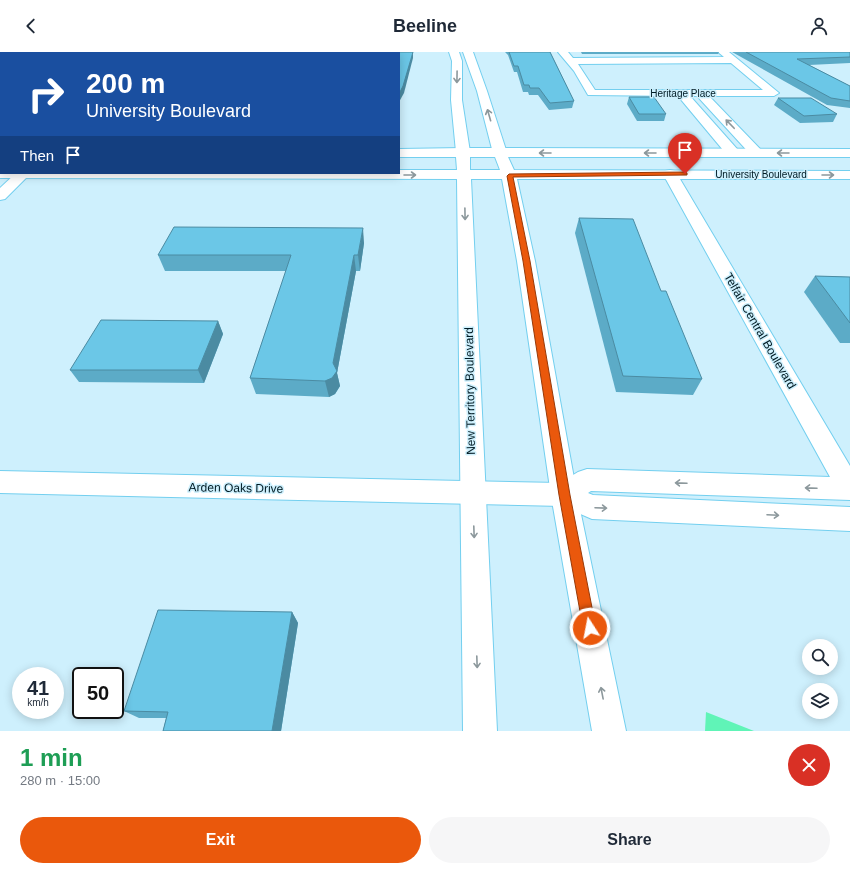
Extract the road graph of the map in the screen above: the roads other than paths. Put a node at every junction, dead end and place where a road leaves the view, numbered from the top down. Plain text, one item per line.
1 (454, 52) edge
2 (468, 52) edge
3 (563, 52) edge
4 (723, 52) edge
5 (734, 60) junction
6 (570, 61) junction
7 (681, 93) junction
8 (700, 93) junction
9 (400, 153) edge
10 (733, 153) junction
11 (757, 153) junction
12 (850, 153) edge
13 (464, 164) junction
14 (505, 164) junction
15 (400, 165) edge
16 (0, 174) edge
17 (24, 174) edge
18 (670, 174) junction
19 (850, 175) edge
20 (0, 196) edge
21 (0, 482) edge
22 (728, 485) junction
23 (850, 489) edge
24 (472, 493) junction
25 (564, 495) junction
26 (739, 514) junction
27 (850, 519) edge
28 (480, 731) edge
29 (609, 731) edge

1 -> 13 street, New Territory Boulevard
14 -> 2 street
3 - 6 street
4 - 5 street
5 - 6 street
5 - 8 street, Heritage Place
6 - 7 street, Heritage Place
7 - 8 street, Heritage Place
7 - 10 street
11 -> 8 street
9 - 13 street, University Boulevard
10 - 11 street, University Boulevard
10 -> 14 street, University Boulevard
12 -> 11 street, University Boulevard
13 - 14 street, University Boulevard
13 - 14 street, University Boulevard
15 -> 13 street, University Boulevard
13 -> 24 street, New Territory Boulevard
14 - 18 street, University Boulevard
14 - 25 street
16 - 17 street, University Boulevard
17 - 20 street
18 -> 19 street, University Boulevard
18 - 23 street, Telfair Central Boulevard
21 - 24 street, Arden Oaks Drive
23 -> 22 street, Telfair Central Boulevard
22 -> 25 street, Telfair Central Boulevard
22 - 26 street
24 - 25 street
24 -> 28 street, New Territory Boulevard
25 -> 26 street
29 -> 25 street
26 -> 27 street

